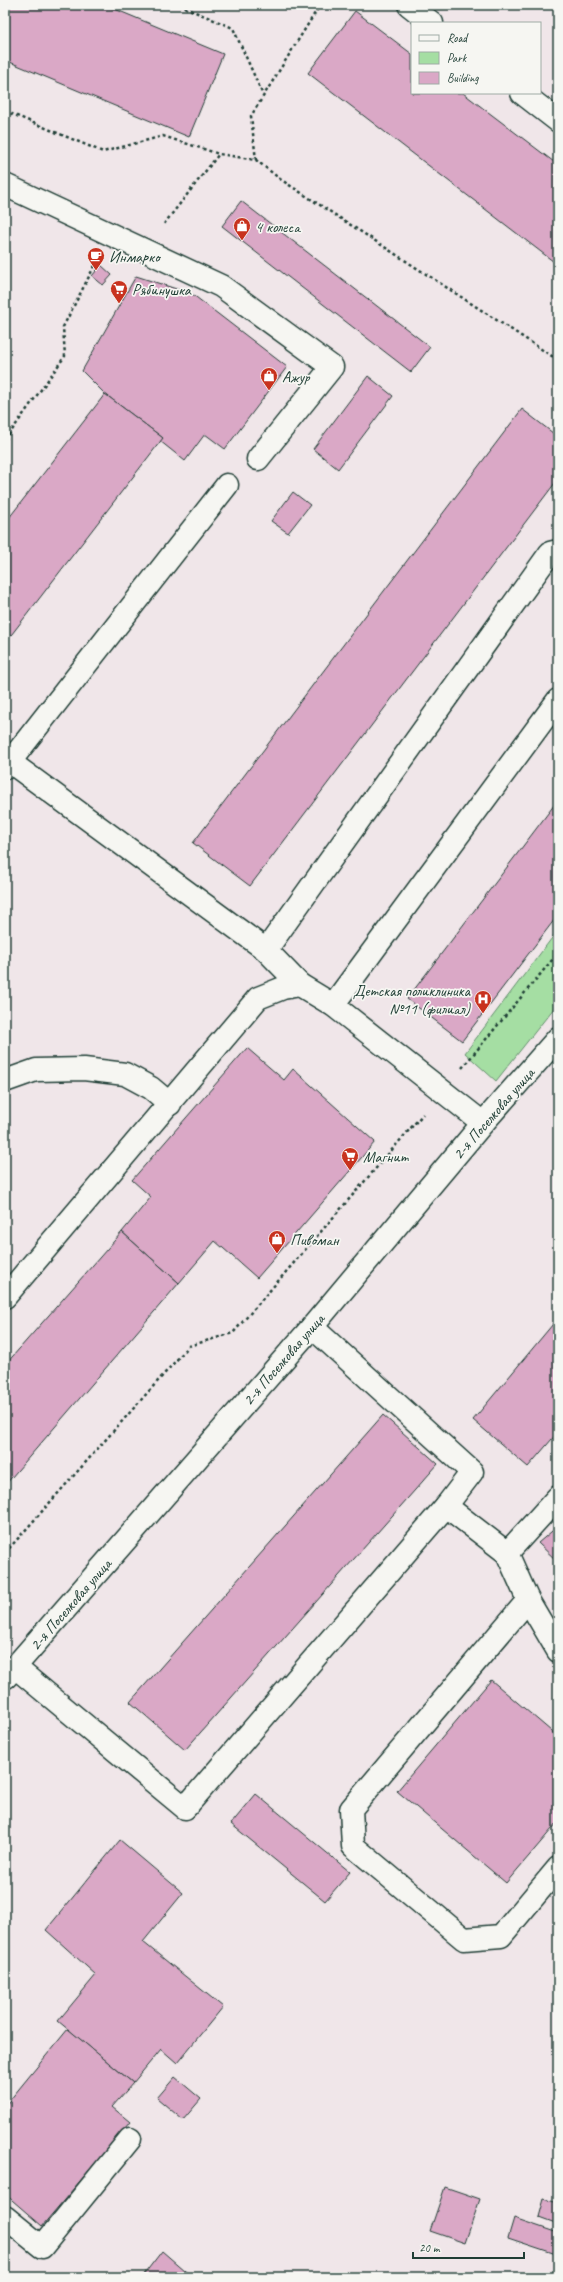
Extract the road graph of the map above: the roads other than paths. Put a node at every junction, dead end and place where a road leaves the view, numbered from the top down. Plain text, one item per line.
1 (409, 5) edge
2 (431, 22) edge
3 (523, 94) edge
4 (558, 121) edge
5 (5, 185) edge
6 (258, 458) dead end
7 (227, 485) dead end
8 (558, 551) edge
9 (558, 700) edge
10 (7, 765) edge
11 (266, 950) junction
12 (300, 984) junction
13 (333, 1005) junction
14 (558, 1038) edge
15 (5, 1081) edge
16 (170, 1104) junction
17 (483, 1123) junction
18 (5, 1297) edge
19 (312, 1327) junction
20 (558, 1497) edge
21 (446, 1506) junction
22 (508, 1553) junction
23 (528, 1600) junction
24 (558, 1651) edge
25 (10, 1673) edge
26 (558, 1868) edge
27 (130, 2139) dead end
28 (5, 2217) edge

1 - 2 street
3 - 4 street
5 - 6 street
7 - 10 street
8 - 11 street
9 - 13 street
10 - 11 street
11 - 12 street
12 - 13 street
12 - 16 street
13 - 17 street
14 - 17 street, 2-я Поселковая улица
15 - 16 street
16 - 18 street
17 - 19 street, 2-я Поселковая улица
19 - 21 street
19 - 25 street, 2-я Поселковая улица
20 - 22 street
21 - 22 street
21 - 25 street
22 - 23 street
23 - 24 street
23 - 26 street
27 - 28 street

